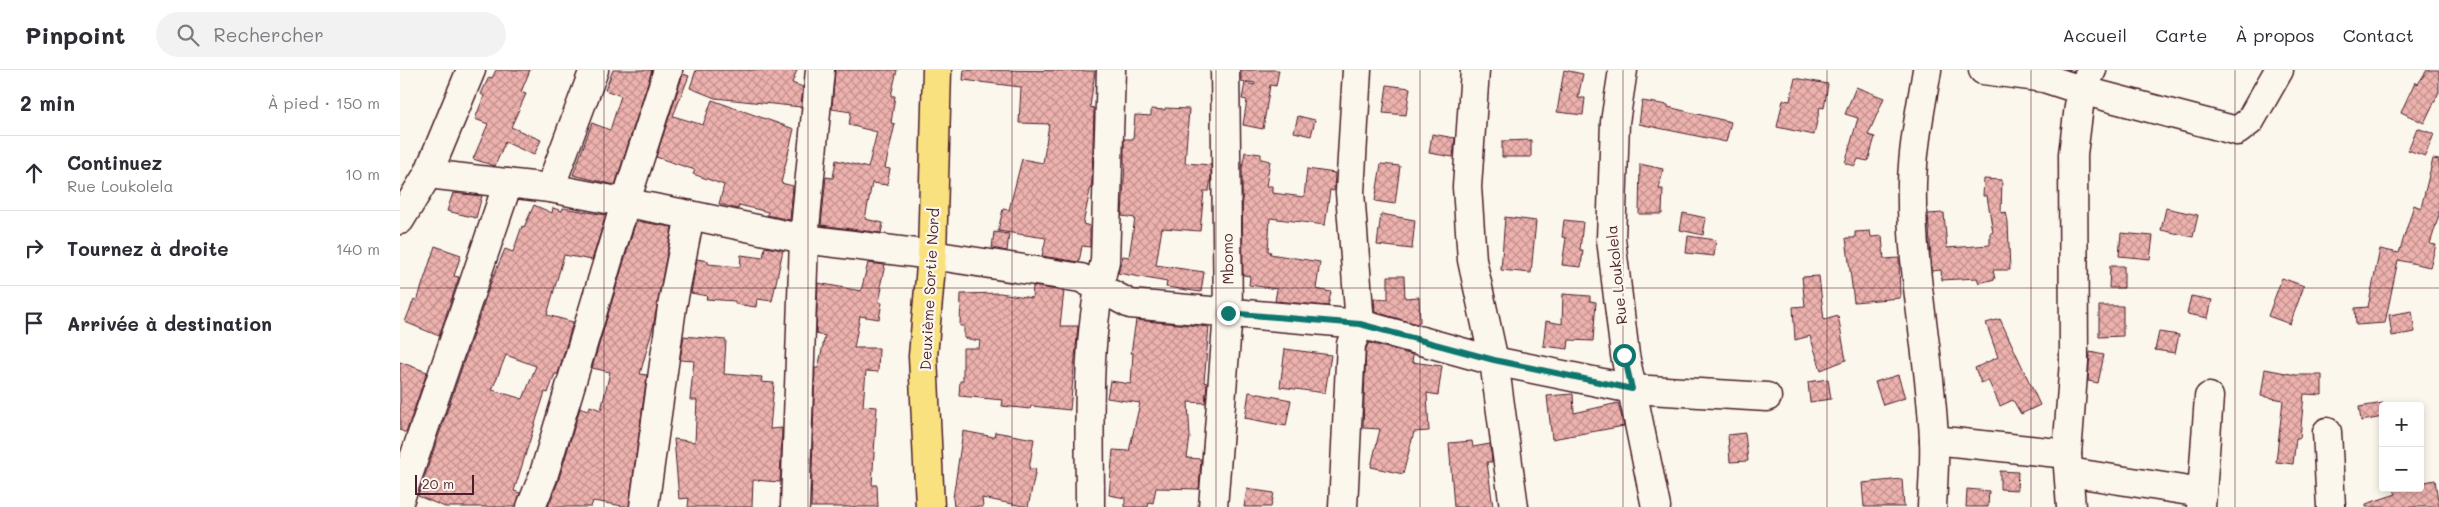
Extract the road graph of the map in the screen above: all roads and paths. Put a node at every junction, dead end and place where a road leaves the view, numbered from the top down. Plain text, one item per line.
1 (471, 70) edge
2 (594, 70) edge
3 (668, 70) edge
4 (820, 70) edge
5 (938, 70) edge
6 (1111, 70) edge
7 (1226, 70) edge
8 (1357, 70) edge
9 (1475, 70) edge
10 (1623, 70) edge
11 (1927, 70) edge
12 (1984, 70) edge
13 (2279, 70) edge
14 (2044, 74) edge
15 (2087, 80) edge
16 (428, 174) junction
17 (508, 183) junction
18 (550, 188) junction
19 (625, 204) junction
20 (690, 215) junction
21 (400, 220) edge
22 (804, 239) junction
23 (932, 255) junction
24 (1098, 288) junction
25 (1228, 313) junction
26 (1360, 324) junction
27 (1494, 360) junction
28 (1632, 389) junction
29 (1767, 397) dead end
30 (2209, 397) dead end
31 (2327, 432) dead end
32 (1934, 440) junction
33 (2068, 463) junction
34 (400, 499) edge
35 (2202, 500) edge
36 (531, 507) edge
37 (644, 507) edge
38 (795, 507) edge
39 (930, 507) edge
40 (1090, 507) edge
41 (1214, 507) edge
42 (1343, 507) edge
43 (1514, 507) edge
44 (1656, 507) edge
45 (1932, 507) edge
46 (2071, 507) edge
47 (2331, 507) edge

1 - 16 street
2 - 18 street
3 - 19 street
4 - 22 street
5 - 23 main road, Deuxième Sortie Nord
6 - 24 street
7 - 25 street, Mbomo
8 - 26 street
9 - 27 street
10 - 28 street, Rue Loukolela
11 - 32 street
12 - 14 street
13 - 15 street
14 - 15 street
15 - 33 street
16 - 17 street
16 - 21 street
17 - 18 street
17 - 34 street
18 - 19 street
19 - 20 street
19 - 36 street
20 - 22 street
20 - 37 street
22 - 23 street
22 - 38 street
23 - 24 street
23 - 39 main road, Deuxième Sortie Nord
24 - 25 street
24 - 40 street
25 - 26 street
25 - 41 street, Mbomo
26 - 27 street
26 - 42 street
27 - 28 street
27 - 43 street
28 - 29 street
28 - 44 street, Rue Loukolela
30 - 35 street
31 - 47 street
32 - 33 street
32 - 45 street
33 - 35 street
33 - 46 street

